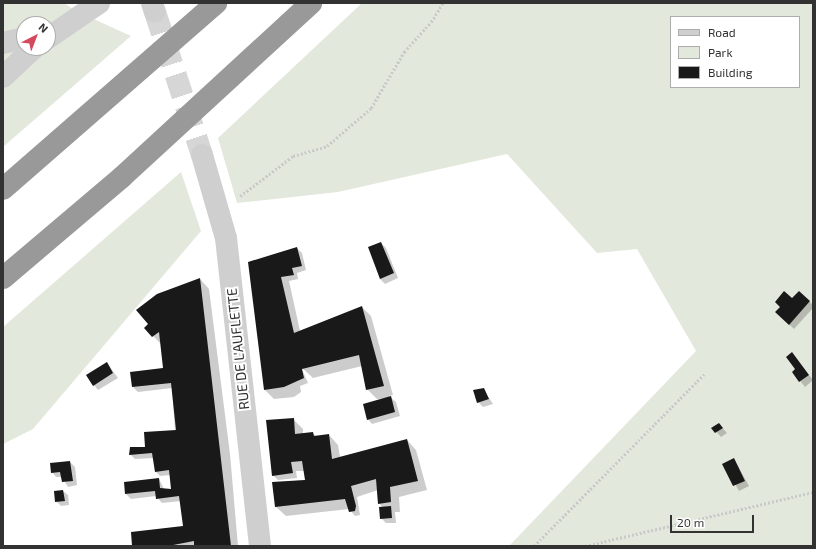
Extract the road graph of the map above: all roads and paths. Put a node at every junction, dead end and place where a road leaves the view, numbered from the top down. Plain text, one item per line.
1 (100, 3) edge
2 (216, 3) edge
3 (311, 3) edge
4 (443, 3) edge
5 (58, 27) edge
6 (16, 40) edge
7 (3, 44) edge
8 (25, 56) edge
9 (3, 77) edge
10 (202, 155) tunnel mouth
11 (3, 189) edge
12 (218, 208) junction
13 (3, 278) edge
14 (705, 373) dead end
15 (813, 492) edge
16 (260, 546) edge
17 (534, 546) edge
18 (585, 546) edge

1 - 5 street
2 - 11 highway
3 - 13 highway
4 - 12 path
6 - 7 street
8 - 9 street
10 - 12 street, RUE DE L'AUFLETTE
12 - 16 street, RUE DE L'AUFLETTE
14 - 17 path
15 - 18 path

